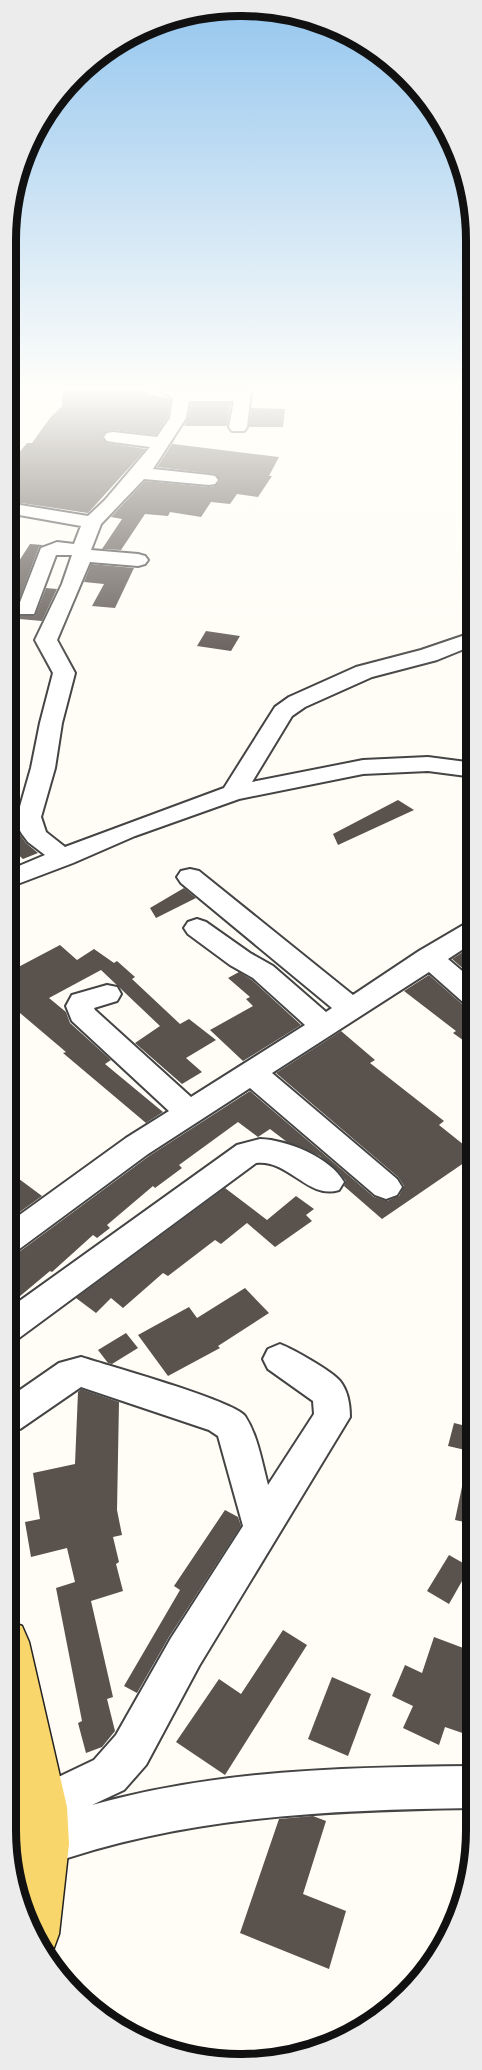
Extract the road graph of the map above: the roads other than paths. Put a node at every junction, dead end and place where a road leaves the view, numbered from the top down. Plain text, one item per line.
1 (126, 488) edge
2 (16, 514) edge
3 (92, 522) junction
4 (82, 552) junction
5 (138, 560) dead end
6 (27, 610) dead end
7 (466, 641) edge
8 (466, 769) edge
9 (233, 793) junction
10 (64, 858) junction
11 (16, 877) edge
12 (190, 877) dead end
13 (197, 928) dead end
14 (466, 935) edge
15 (429, 957) junction
16 (466, 989) edge
17 (107, 994) dead end
18 (351, 1008) junction
19 (324, 1026) junction
20 (251, 1072) junction
21 (189, 1113) junction
22 (328, 1182) dead end
23 (386, 1187) dead end
24 (16, 1234) edge
25 (16, 1321) edge
26 (280, 1359) dead end
27 (16, 1411) edge
28 (262, 1528) junction
29 (16, 1692) edge
30 (466, 1787) edge
31 (43, 1826) junction
32 (35, 1916) edge

1 - 3 street
2 - 3 street
3 - 4 street
4 - 5 street
4 - 6 street
4 - 10 street
7 - 9 street
8 - 9 street
9 - 10 street
10 - 11 street
12 - 18 street
13 - 19 street
14 - 15 street
15 - 16 street
15 - 18 street
17 - 21 street
18 - 19 street
19 - 20 street
20 - 21 street
20 - 23 street
21 - 24 street
22 - 25 street
26 - 28 street
27 - 28 street
28 - 31 street
29 - 31 main road
30 - 31 street
31 - 32 main road

